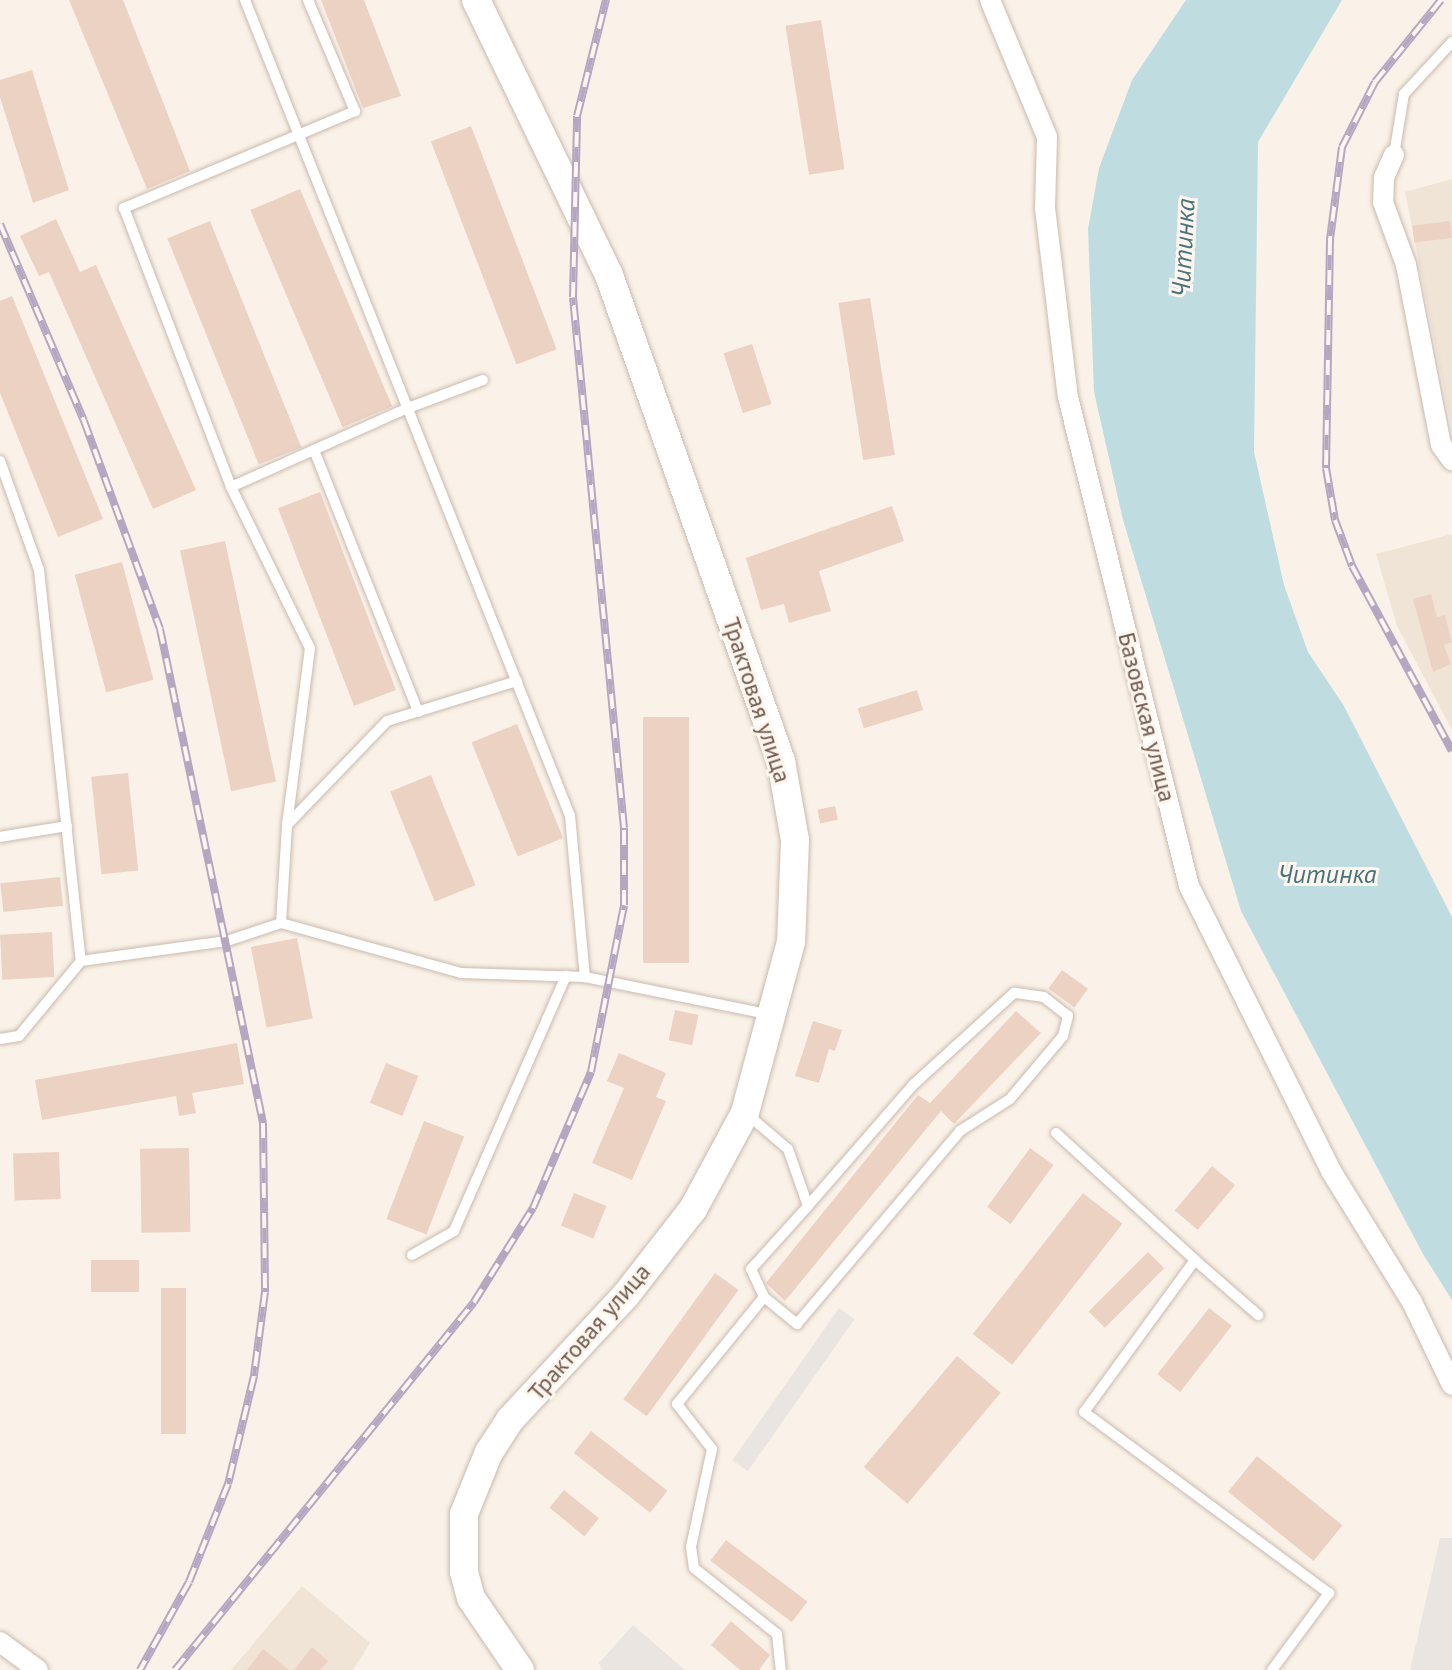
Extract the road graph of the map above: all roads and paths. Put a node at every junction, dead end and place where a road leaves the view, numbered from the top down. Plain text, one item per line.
1 (245, 0) edge
2 (308, 0) edge
3 (476, 0) edge
4 (990, 0) edge
5 (1452, 42) edge
6 (298, 133) junction
7 (1394, 155) joint
8 (483, 380) dead end
9 (408, 408) junction
10 (314, 450) junction
11 (1452, 459) edge
12 (0, 461) edge
13 (231, 487) junction
14 (517, 681) junction
15 (418, 712) junction
16 (287, 825) junction
17 (67, 826) junction
18 (0, 837) edge
19 (281, 923) junction
20 (81, 961) junction
21 (566, 976) junction
22 (585, 977) junction
23 (773, 1015) junction
24 (0, 1039) edge
25 (745, 1113) junction
26 (1056, 1133) dead end
27 (808, 1206) junction
28 (412, 1255) dead end
29 (1195, 1260) junction
30 (764, 1297) junction
31 (1258, 1315) dead end
32 (1452, 1385) edge
33 (0, 1642) edge
34 (38, 1670) edge
35 (520, 1670) edge
36 (781, 1670) edge
37 (1272, 1670) edge

1 - 6 lane
2 - 6 lane
3 - 23 main road, Трактовая улица
4 - 32 street, Базовская улица
5 - 7 lane
6 - 9 lane
6 - 13 lane
7 - 11 street
8 - 9 lane
9 - 10 lane
9 - 14 lane
10 - 13 lane
10 - 15 lane
12 - 17 lane
13 - 16 lane
14 - 15 lane
14 - 22 lane
15 - 16 lane
16 - 19 lane
17 - 18 lane
17 - 20 lane
19 - 20 lane
19 - 21 lane
20 - 24 lane
21 - 22 lane
21 - 28 lane
22 - 23 lane
23 - 25 main road, Трактовая улица
25 - 27 lane
25 - 35 main road, Трактовая улица
26 - 29 lane
27 - 30 lane
27 - 30 lane
29 - 31 lane
29 - 37 lane
30 - 36 lane
33 - 34 street

